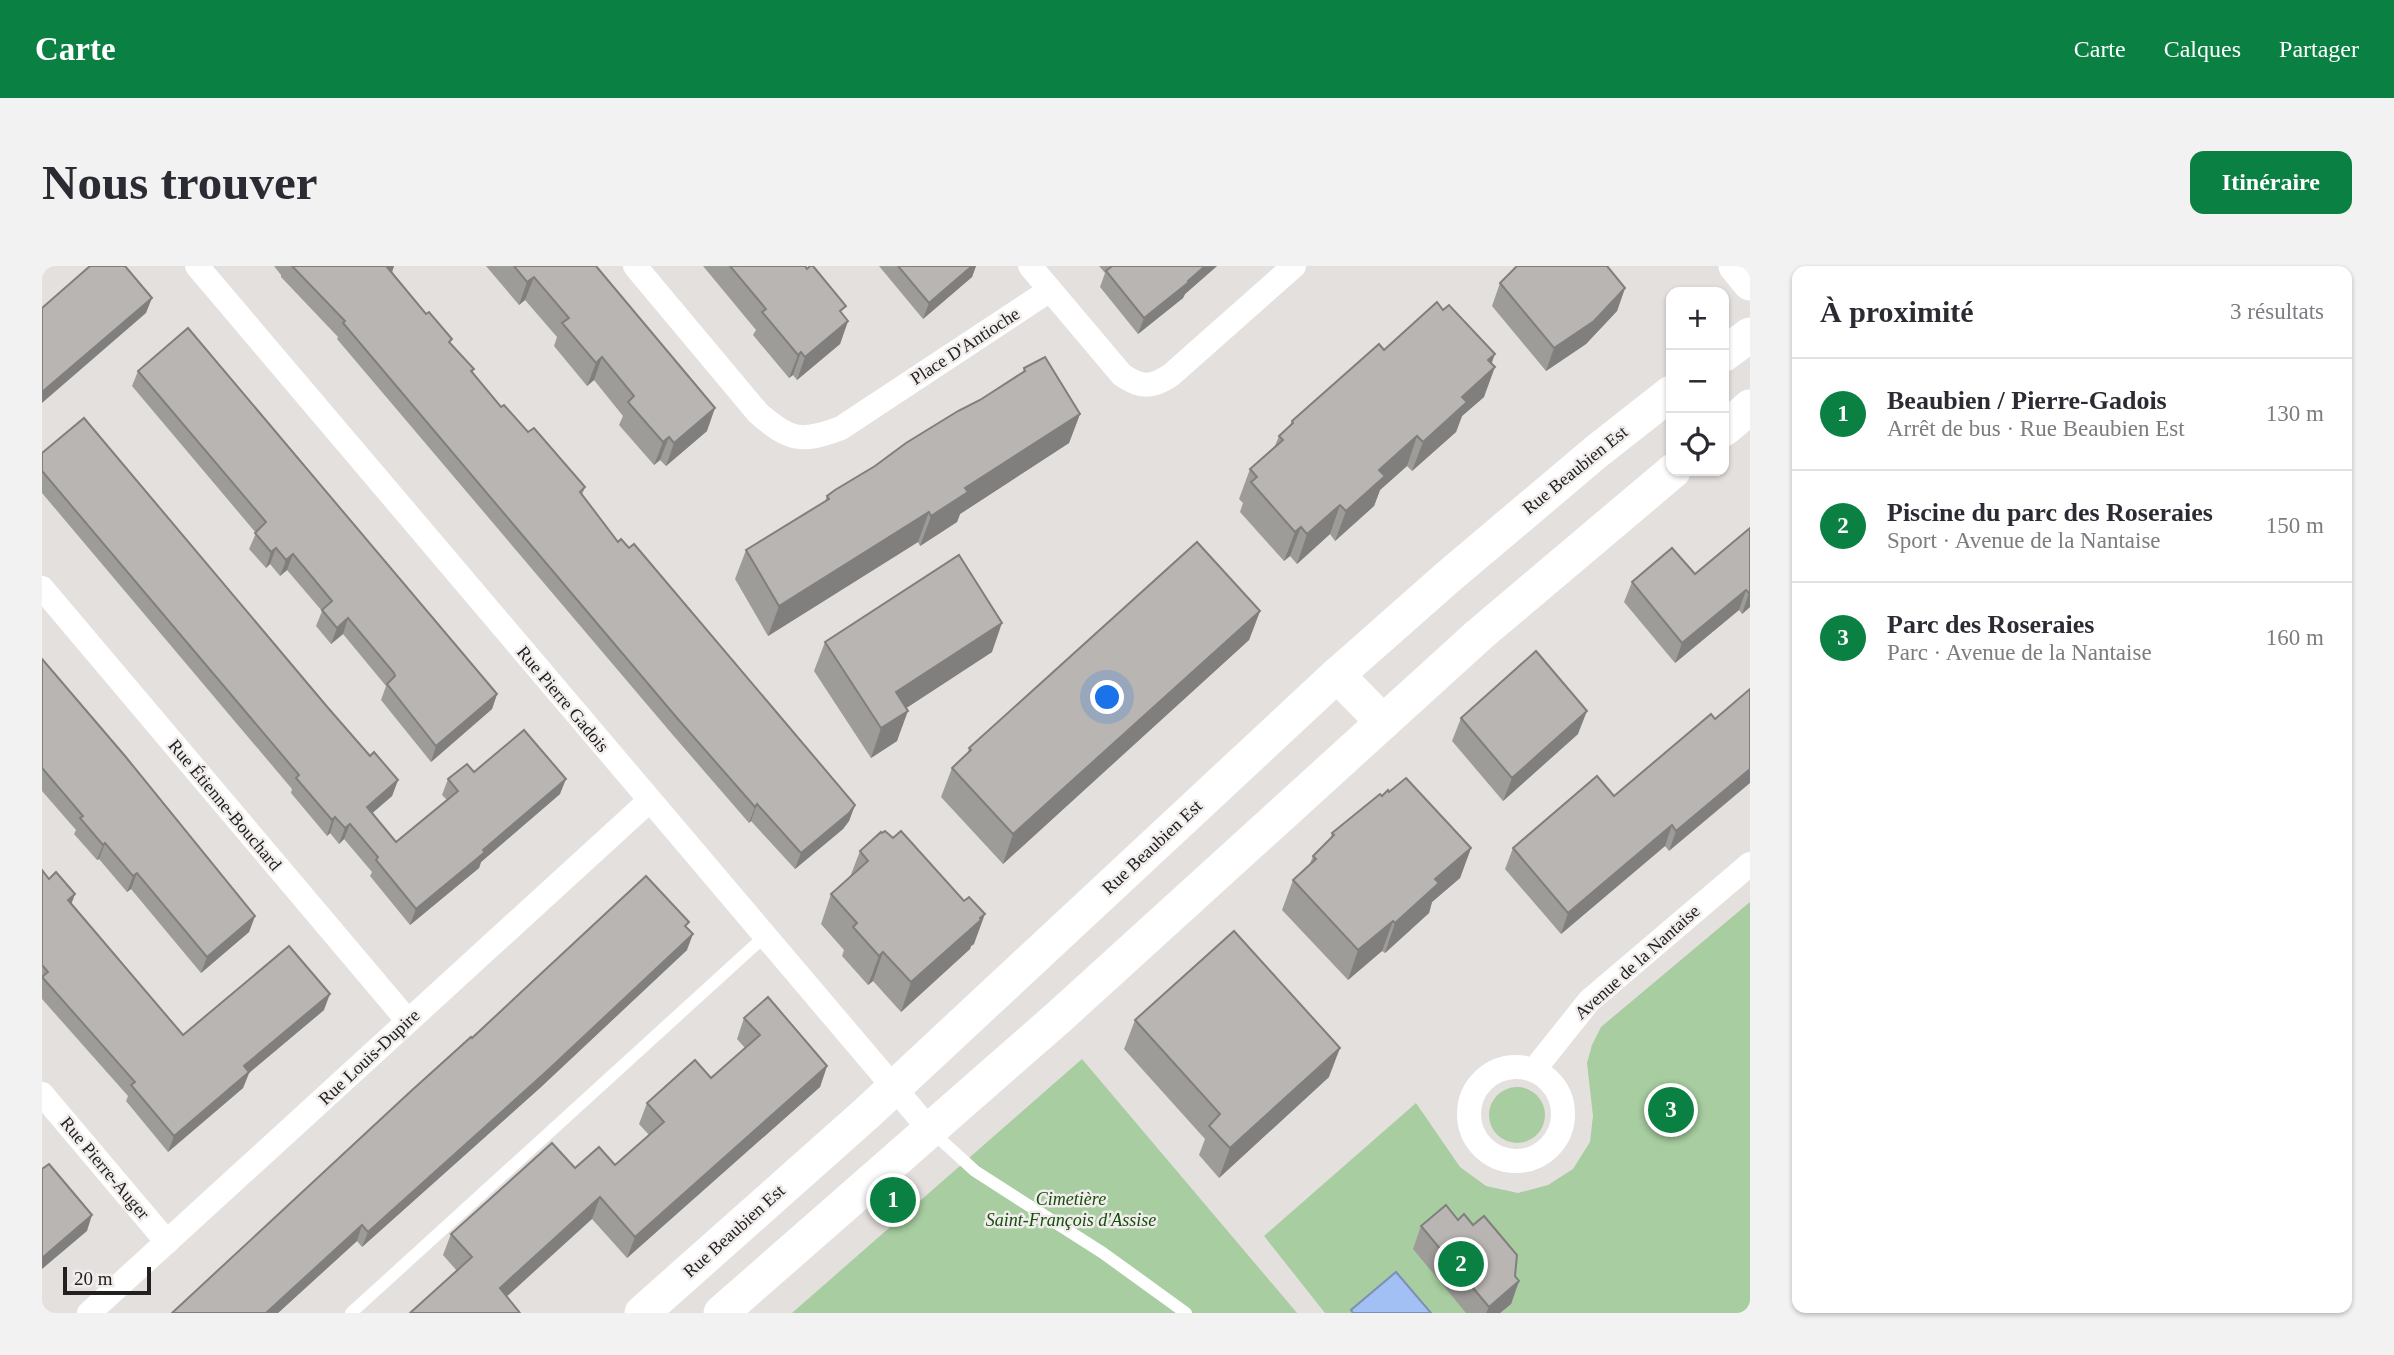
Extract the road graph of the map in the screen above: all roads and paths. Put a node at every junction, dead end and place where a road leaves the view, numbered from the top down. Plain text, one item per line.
1 (197, 266) edge
2 (635, 266) edge
3 (1030, 266) edge
4 (1294, 266) edge
5 (1736, 266) edge
6 (1750, 283) edge
7 (1050, 290) junction
8 (1750, 335) edge
9 (1729, 350) edge
10 (1666, 397) edge
11 (1750, 407) edge
12 (1729, 425) edge
13 (1667, 476) edge
14 (42, 588) edge
15 (1337, 675) junction
16 (1382, 722) junction
17 (649, 801) junction
18 (1750, 864) edge
19 (765, 936) junction
20 (408, 1021) junction
21 (1534, 1070) dead end
22 (892, 1088) junction
23 (42, 1094) edge
24 (930, 1130) junction
25 (167, 1242) junction
26 (89, 1313) edge
27 (351, 1313) edge
28 (642, 1313) edge
29 (721, 1313) edge
30 (1186, 1313) edge

1 - 17 street, Rue Pierre Gadois
2 - 7 street, Place D'Antioche
3 - 7 street
4 - 7 street
5 - 6 street
8 - 9 street
10 - 15 street, Rue Beaubien Est
11 - 12 street
13 - 16 street
14 - 20 street, Rue Étienne-Bouchard
15 - 16 street
15 - 22 street, Rue Beaubien Est
16 - 24 street
17 - 19 street, Rue Pierre Gadois
17 - 20 street, Rue Louis-Dupire
18 - 21 street, Avenue de la Nantaise
19 - 22 street, Rue Pierre Gadois
19 - 27 lane
20 - 25 street, Rue Louis-Dupire
22 - 24 street, Rue Pierre Gadois
22 - 28 street, Rue Beaubien Est
23 - 25 street, Rue Pierre-Auger
24 - 29 street
24 - 30 lane
25 - 26 street, Rue Louis-Dupire

